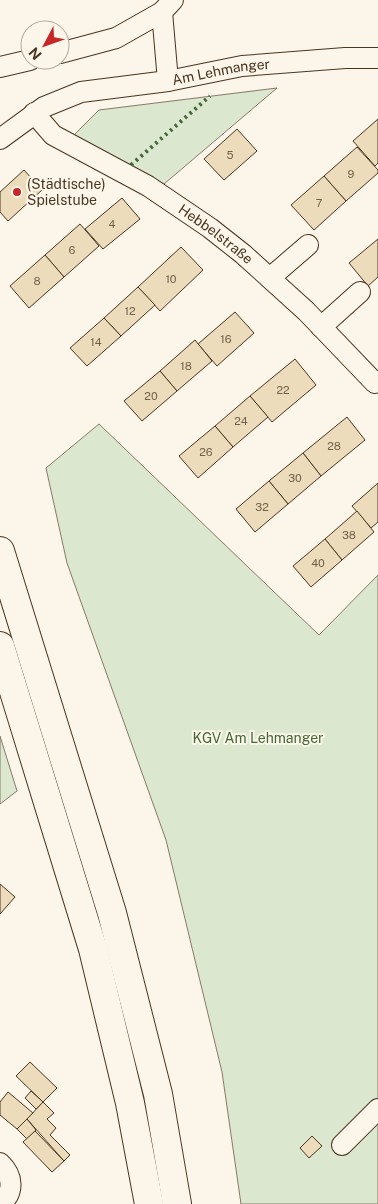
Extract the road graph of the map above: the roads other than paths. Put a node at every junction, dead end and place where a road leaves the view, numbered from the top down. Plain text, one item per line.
1 (168, 6) edge
2 (70, 51) edge
3 (378, 58) edge
4 (20, 62) edge
5 (0, 67) edge
6 (168, 81) junction
7 (34, 114) junction
8 (0, 139) edge
9 (308, 245) dead end
10 (270, 277) junction
11 (360, 292) dead end
12 (321, 327) junction
13 (376, 382) edge
14 (0, 551) edge
15 (0, 646) edge
16 (378, 1109) edge
17 (342, 1146) dead end
18 (0, 1163) edge
19 (0, 1204) edge
20 (149, 1204) edge
21 (177, 1204) edge

1 - 2 street
1 - 6 street
3 - 6 street, Am Lehmanger
4 - 5 street
6 - 7 street, Am Lehmanger
7 - 8 street, Am Lehmanger
7 - 10 street, Hebbelstraße
9 - 10 street
10 - 12 street, Hebbelstraße
11 - 12 street
12 - 13 street, Hebbelstraße
14 - 21 highway
15 - 20 highway
16 - 17 street
18 - 19 street

